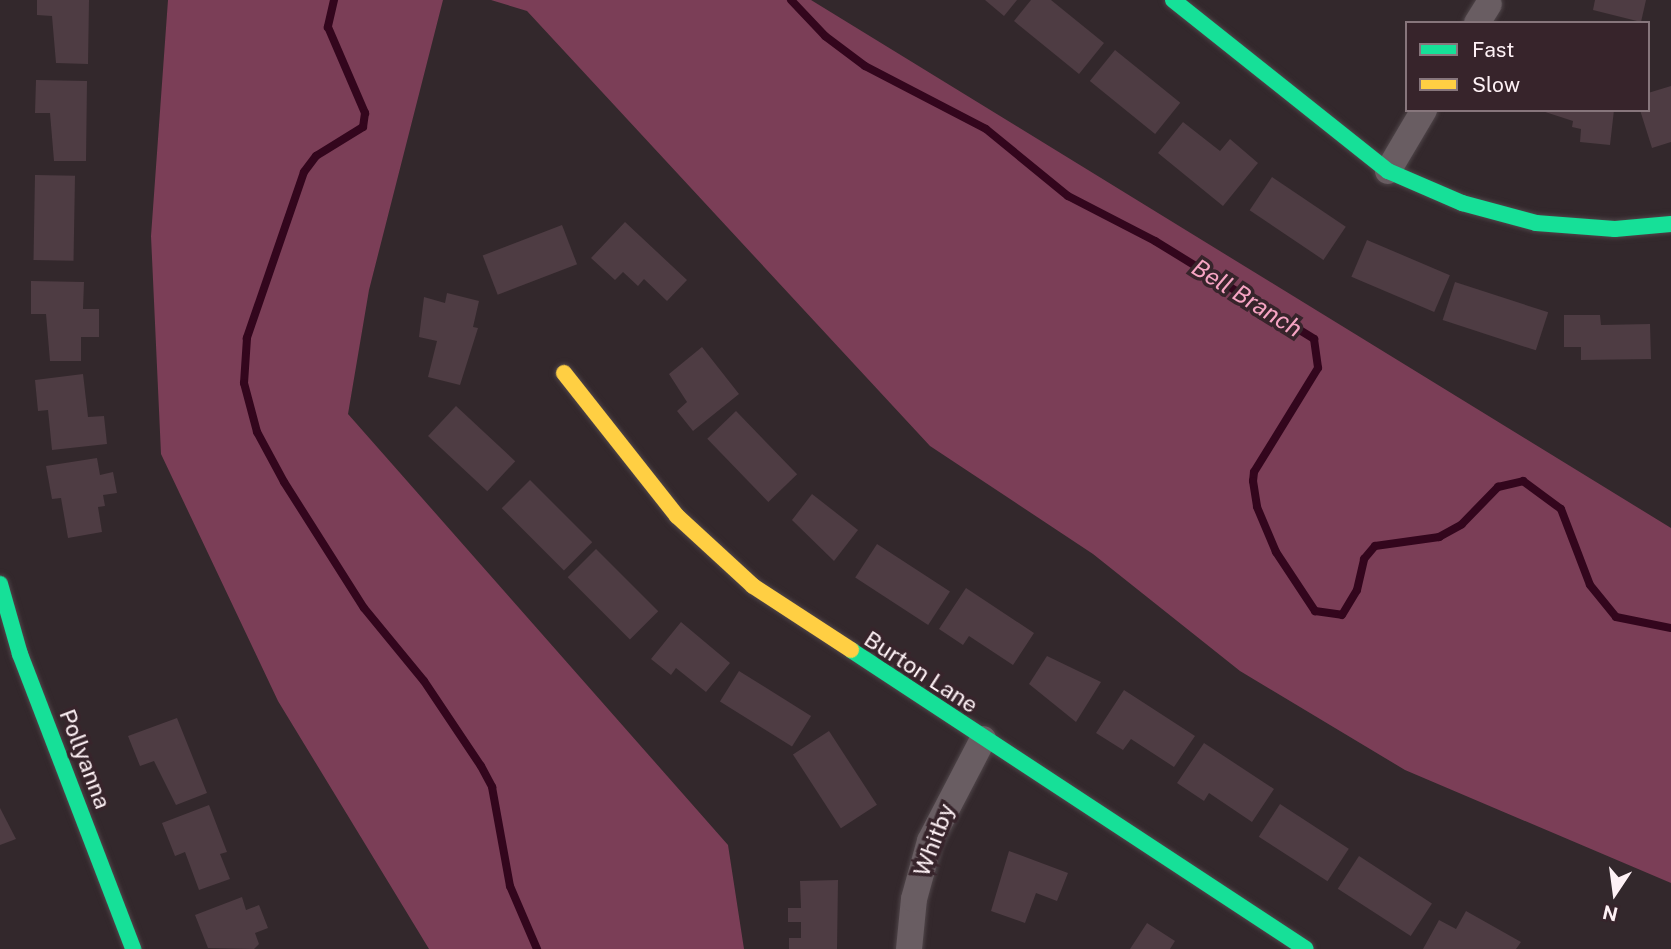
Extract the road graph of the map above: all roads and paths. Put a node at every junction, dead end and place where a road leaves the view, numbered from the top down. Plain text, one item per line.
1 (1173, 0) edge
2 (1423, 112) edge
3 (1388, 172) junction
4 (1671, 224) edge
5 (564, 373) dead end
6 (1, 594) edge
7 (983, 739) junction
8 (133, 949) edge
9 (909, 949) edge
10 (1306, 949) edge

1 - 3 street
2 - 3 street
3 - 4 street
5 - 7 street, Burton Lane
6 - 8 street, Pollyanna
7 - 9 street, Whitby
7 - 10 street, Burton Lane

